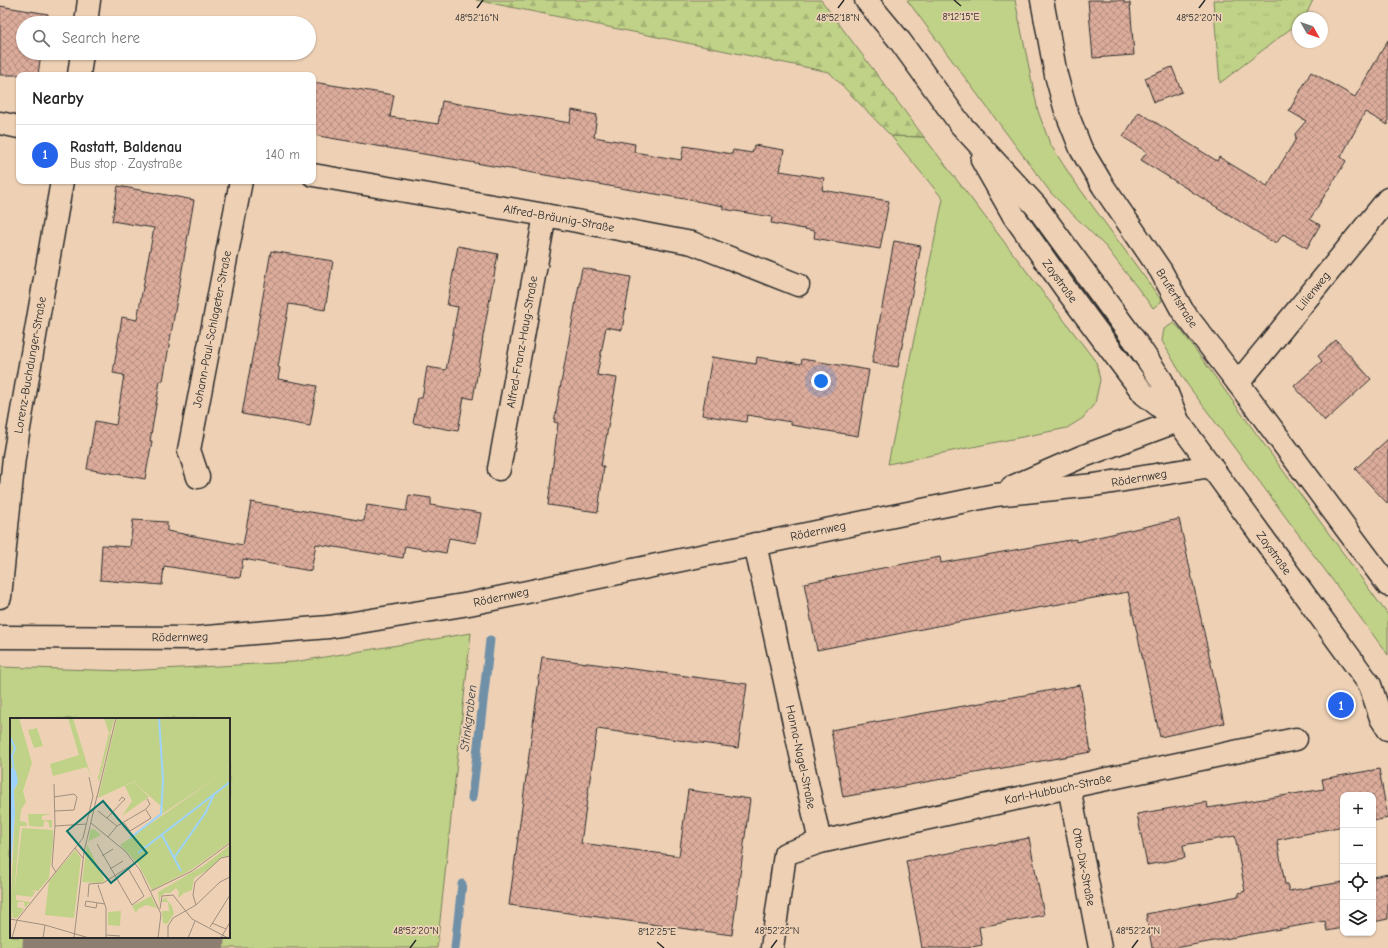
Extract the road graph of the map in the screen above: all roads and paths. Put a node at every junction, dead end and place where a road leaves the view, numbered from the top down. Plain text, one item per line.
1 (89, 0) edge
2 (866, 0) edge
3 (1042, 0) edge
4 (87, 16) edge
5 (81, 60) edge
6 (79, 72) edge
7 (0, 123) edge
8 (16, 126) edge
9 (316, 176) edge
10 (61, 184) edge
11 (239, 184) edge
12 (1388, 199) edge
13 (545, 215) junction
14 (798, 285) dead end
15 (1238, 383) junction
16 (1178, 421) junction
17 (7, 456) edge
18 (1211, 466) junction
19 (499, 469) dead end
20 (198, 477) dead end
21 (995, 495) junction
22 (755, 544) junction
23 (1388, 585) edge
24 (0, 597) edge
25 (0, 637) edge
26 (1370, 685) junction
27 (1388, 697) edge
28 (1388, 729) edge
29 (1296, 739) dead end
30 (1069, 787) junction
31 (820, 842) junction
32 (772, 948) edge
33 (1100, 948) edge

1 - 4 street
2 - 16 street, Zaystraße
3 - 15 street, Brufertstraße
5 - 6 street
7 - 8 street
9 - 13 street, Alfred-Bräunig-Straße
10 - 17 street, Lorenz-Buchdunger-Straße
11 - 20 street, Johann-Paul-Schlageter-Straße
12 - 15 street, Lilienweg
13 - 14 street, Alfred-Bräunig-Straße
13 - 19 street, Alfred-Franz-Haug-Straße
15 - 23 street, Brufertstraße
16 - 18 street, Zaystraße
16 - 21 street, Rödernweg
17 - 24 street, Lorenz-Buchdunger-Straße
18 - 21 street, Rödernweg
18 - 26 street, Zaystraße
21 - 22 street, Rödernweg
22 - 25 street, Rödernweg
22 - 31 street, Hanna-Nagel-Straße
26 - 27 street, Zaystraße
26 - 28 street, Zaystraße
29 - 30 street, Karl-Hubbuch-Straße
30 - 31 street, Karl-Hubbuch-Straße
30 - 33 street, Otto-Dix-Straße
31 - 32 street

